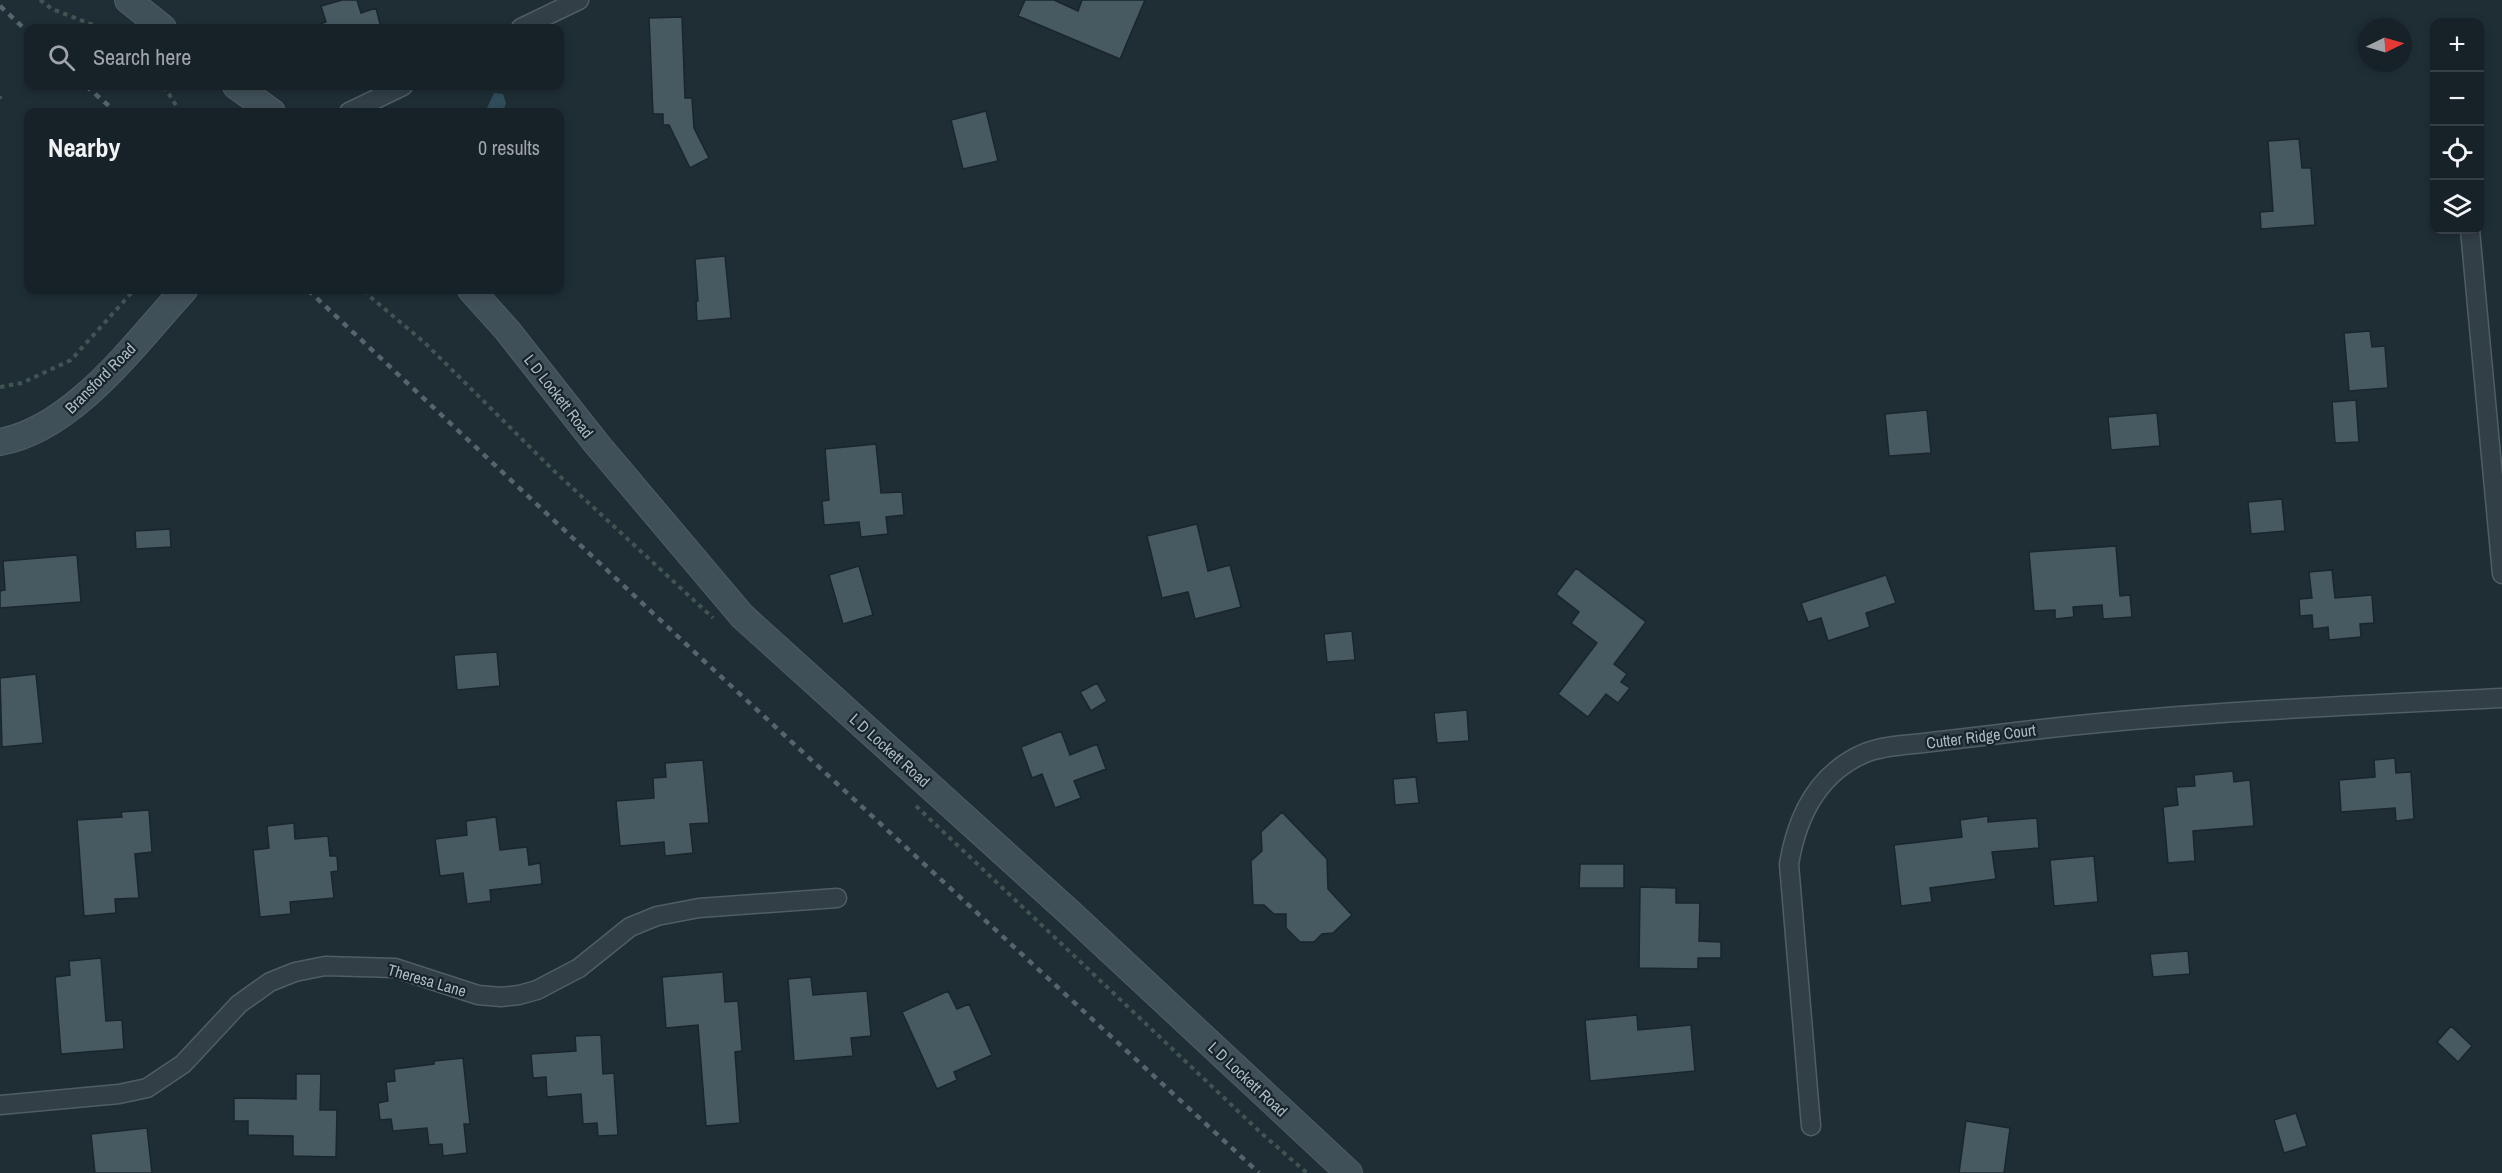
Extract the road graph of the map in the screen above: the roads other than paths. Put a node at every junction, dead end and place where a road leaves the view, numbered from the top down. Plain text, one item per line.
1 (129, 0) edge
2 (579, 0) edge
3 (158, 24) edge
4 (529, 24) edge
5 (242, 90) edge
6 (396, 90) edge
7 (266, 108) edge
8 (357, 108) edge
9 (2470, 234) edge
10 (180, 294) edge
11 (475, 294) edge
12 (0, 442) edge
13 (2502, 574) edge
14 (2502, 698) edge
15 (837, 898) dead end
16 (0, 1105) edge
17 (1811, 1126) dead end
18 (1349, 1173) edge

1 - 3 main road
2 - 4 street
5 - 7 main road
6 - 8 street
9 - 13 street
10 - 12 main road, Bransford Road
11 - 18 main road, L D Lockett Road
14 - 17 street, Cutter Ridge Court
15 - 16 street, Theresa Lane

